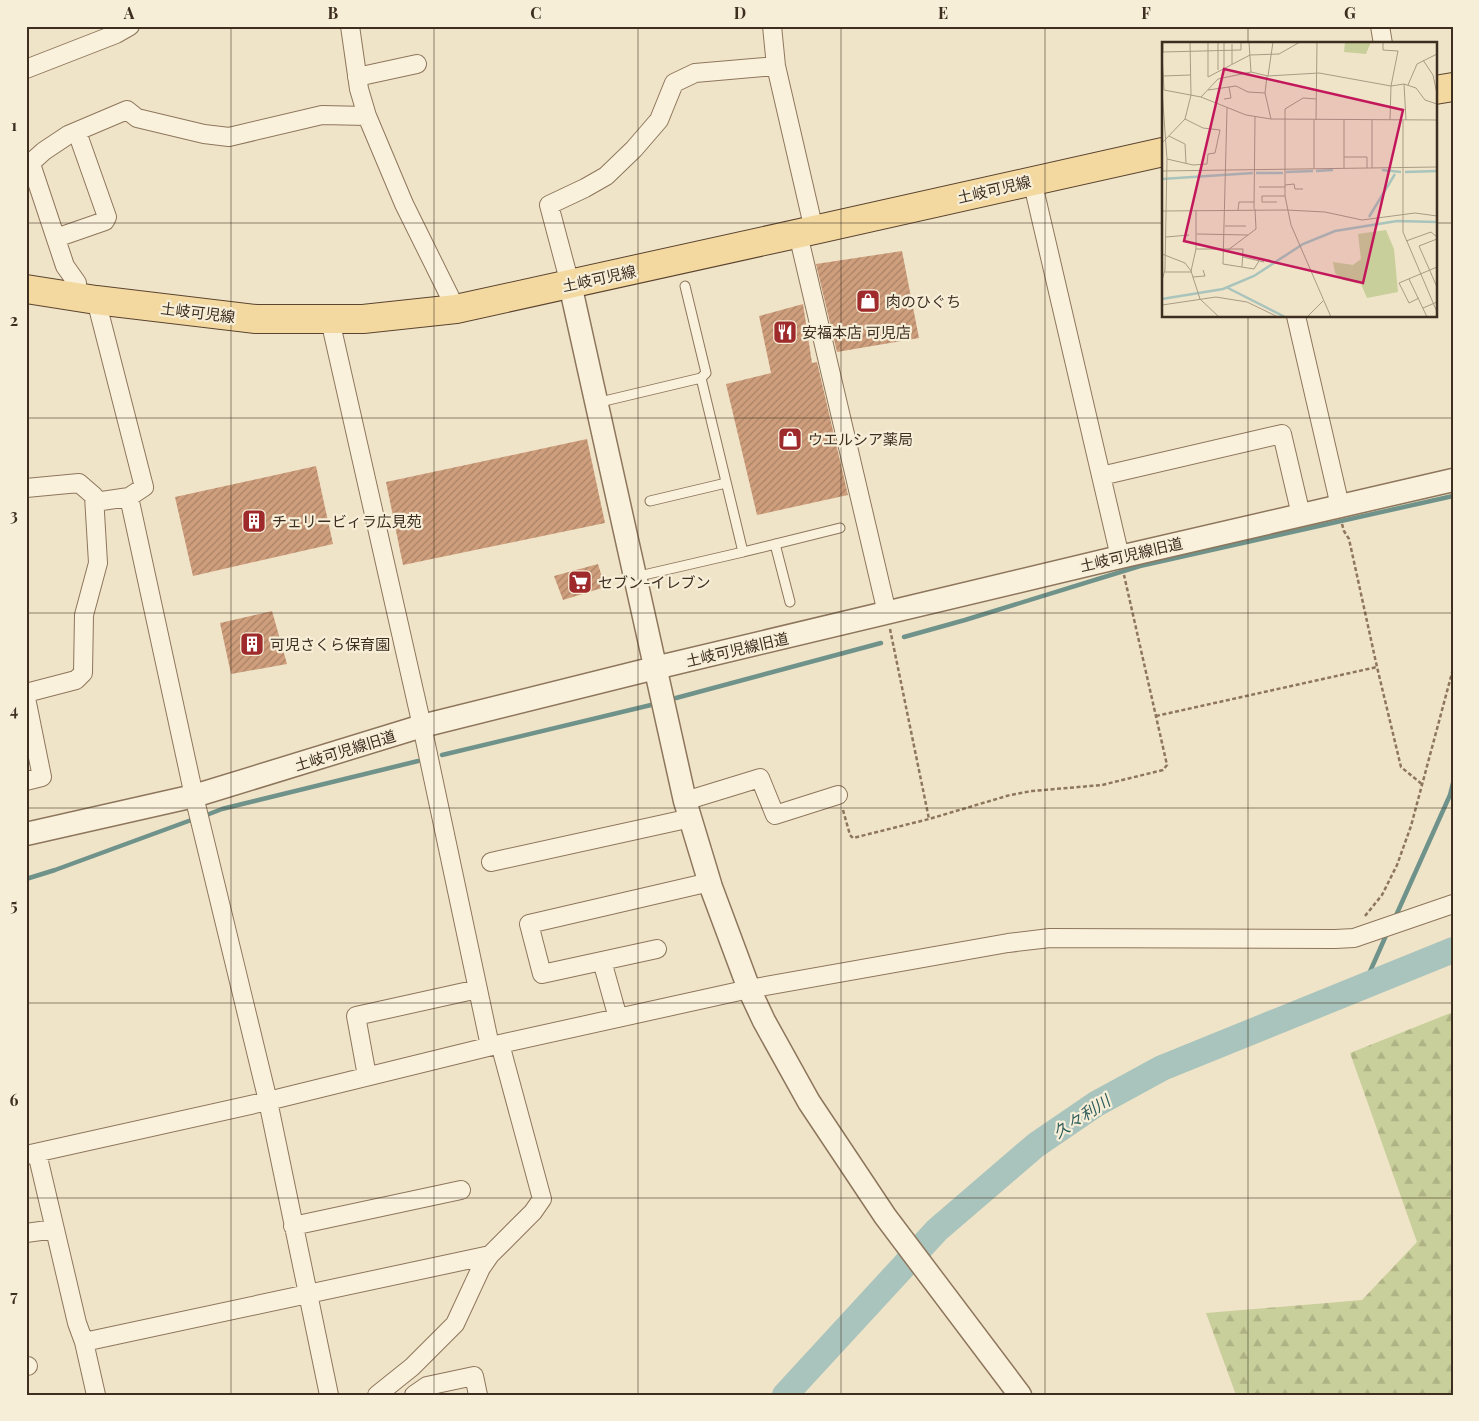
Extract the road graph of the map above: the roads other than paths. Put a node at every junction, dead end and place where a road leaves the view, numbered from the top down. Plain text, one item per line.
1 (130, 26) edge
2 (350, 26) edge
3 (772, 26) edge
4 (1380, 26) edge
5 (1383, 42) edge
6 (417, 64) dead end
7 (776, 66) junction
8 (26, 68) edge
9 (357, 77) junction
10 (1453, 87) edge
11 (1436, 90) edge
12 (367, 116) junction
13 (77, 132) junction
14 (1162, 152) edge
15 (28, 166) edge
16 (1032, 180) junction
17 (806, 232) junction
18 (56, 238) junction
19 (570, 284) junction
20 (685, 286) dead end
21 (26, 289) edge
22 (86, 298) junction
23 (456, 309) junction
24 (1296, 318) edge
25 (330, 320) junction
26 (701, 378) junction
27 (596, 403) junction
28 (1101, 476) junction
29 (1453, 480) edge
30 (726, 483) junction
31 (26, 488) edge
32 (129, 497) junction
33 (650, 501) dead end
34 (95, 502) junction
35 (1340, 506) junction
36 (1301, 515) junction
37 (840, 528) dead end
38 (776, 544) junction
39 (743, 552) junction
40 (1120, 557) junction
41 (635, 577) junction
42 (790, 602) dead end
43 (887, 613) junction
44 (655, 668) junction
45 (26, 692) edge
46 (26, 698) edge
47 (422, 726) junction
48 (26, 781) edge
49 (838, 795) road end
50 (196, 802) junction
51 (688, 810) junction
52 (26, 834) edge
53 (491, 862) dead end
54 (710, 882) junction
55 (1453, 904) edge
56 (657, 949) dead end
57 (602, 961) junction
58 (749, 988) junction
59 (478, 989) junction
60 (618, 1018) junction
61 (495, 1045) junction
62 (367, 1076) junction
63 (268, 1101) junction
64 (31, 1154) edge
65 (461, 1190) dead end
66 (294, 1226) junction
67 (55, 1229) junction
68 (26, 1233) edge
69 (490, 1255) junction
70 (308, 1294) junction
71 (84, 1342) junction
72 (96, 1395) edge
73 (328, 1395) edge
74 (377, 1395) edge
75 (414, 1395) edge
76 (478, 1395) edge
77 (1020, 1395) edge

1 - 8 street
2 - 9 street
3 - 7 street
4 - 5 street
6 - 9 street
7 - 17 street
7 - 19 street
9 - 12 street
10 - 11 main road
12 - 13 street
12 - 23 street
13 - 15 street
13 - 18 street
14 - 16 main road, 土岐可児線
15 - 18 street
16 - 17 main road, 土岐可児線
16 - 28 street
17 - 19 main road, 土岐可児線
17 - 43 street
18 - 22 street
19 - 23 main road, 土岐可児線
19 - 27 street
20 - 26 lane
21 - 22 main road, 土岐可児線
22 - 25 main road, 土岐可児線
22 - 32 street
23 - 25 main road, 土岐可児線
24 - 35 street
25 - 47 street
26 - 27 lane
26 - 30 lane
27 - 41 street
28 - 36 street
28 - 40 street
29 - 35 street, 土岐可児線旧道
30 - 33 lane
30 - 39 lane
31 - 34 street
32 - 34 street
32 - 50 street
34 - 45 street
35 - 36 street, 土岐可児線旧道
36 - 40 street, 土岐可児線旧道
37 - 38 lane
38 - 39 lane
38 - 42 lane
39 - 41 lane
40 - 43 street, 土岐可児線旧道
41 - 44 street
43 - 44 street, 土岐可児線旧道
44 - 47 street, 土岐可児線旧道
44 - 51 street
46 - 48 street
47 - 50 street, 土岐可児線旧道
47 - 59 street
49 - 51 street
50 - 52 street, 土岐可児線旧道
50 - 63 street
51 - 53 street
51 - 54 street
54 - 57 street
54 - 58 street
55 - 58 street
56 - 57 street
57 - 60 street
58 - 60 street
58 - 77 street
59 - 61 street
59 - 62 street
60 - 61 street
61 - 62 street
61 - 69 street
62 - 63 street
63 - 64 street
63 - 66 street
64 - 67 street
65 - 66 street
66 - 70 street
67 - 68 street
67 - 71 street
69 - 70 street
69 - 74 street
70 - 71 street
70 - 73 street
71 - 72 street
75 - 76 street

